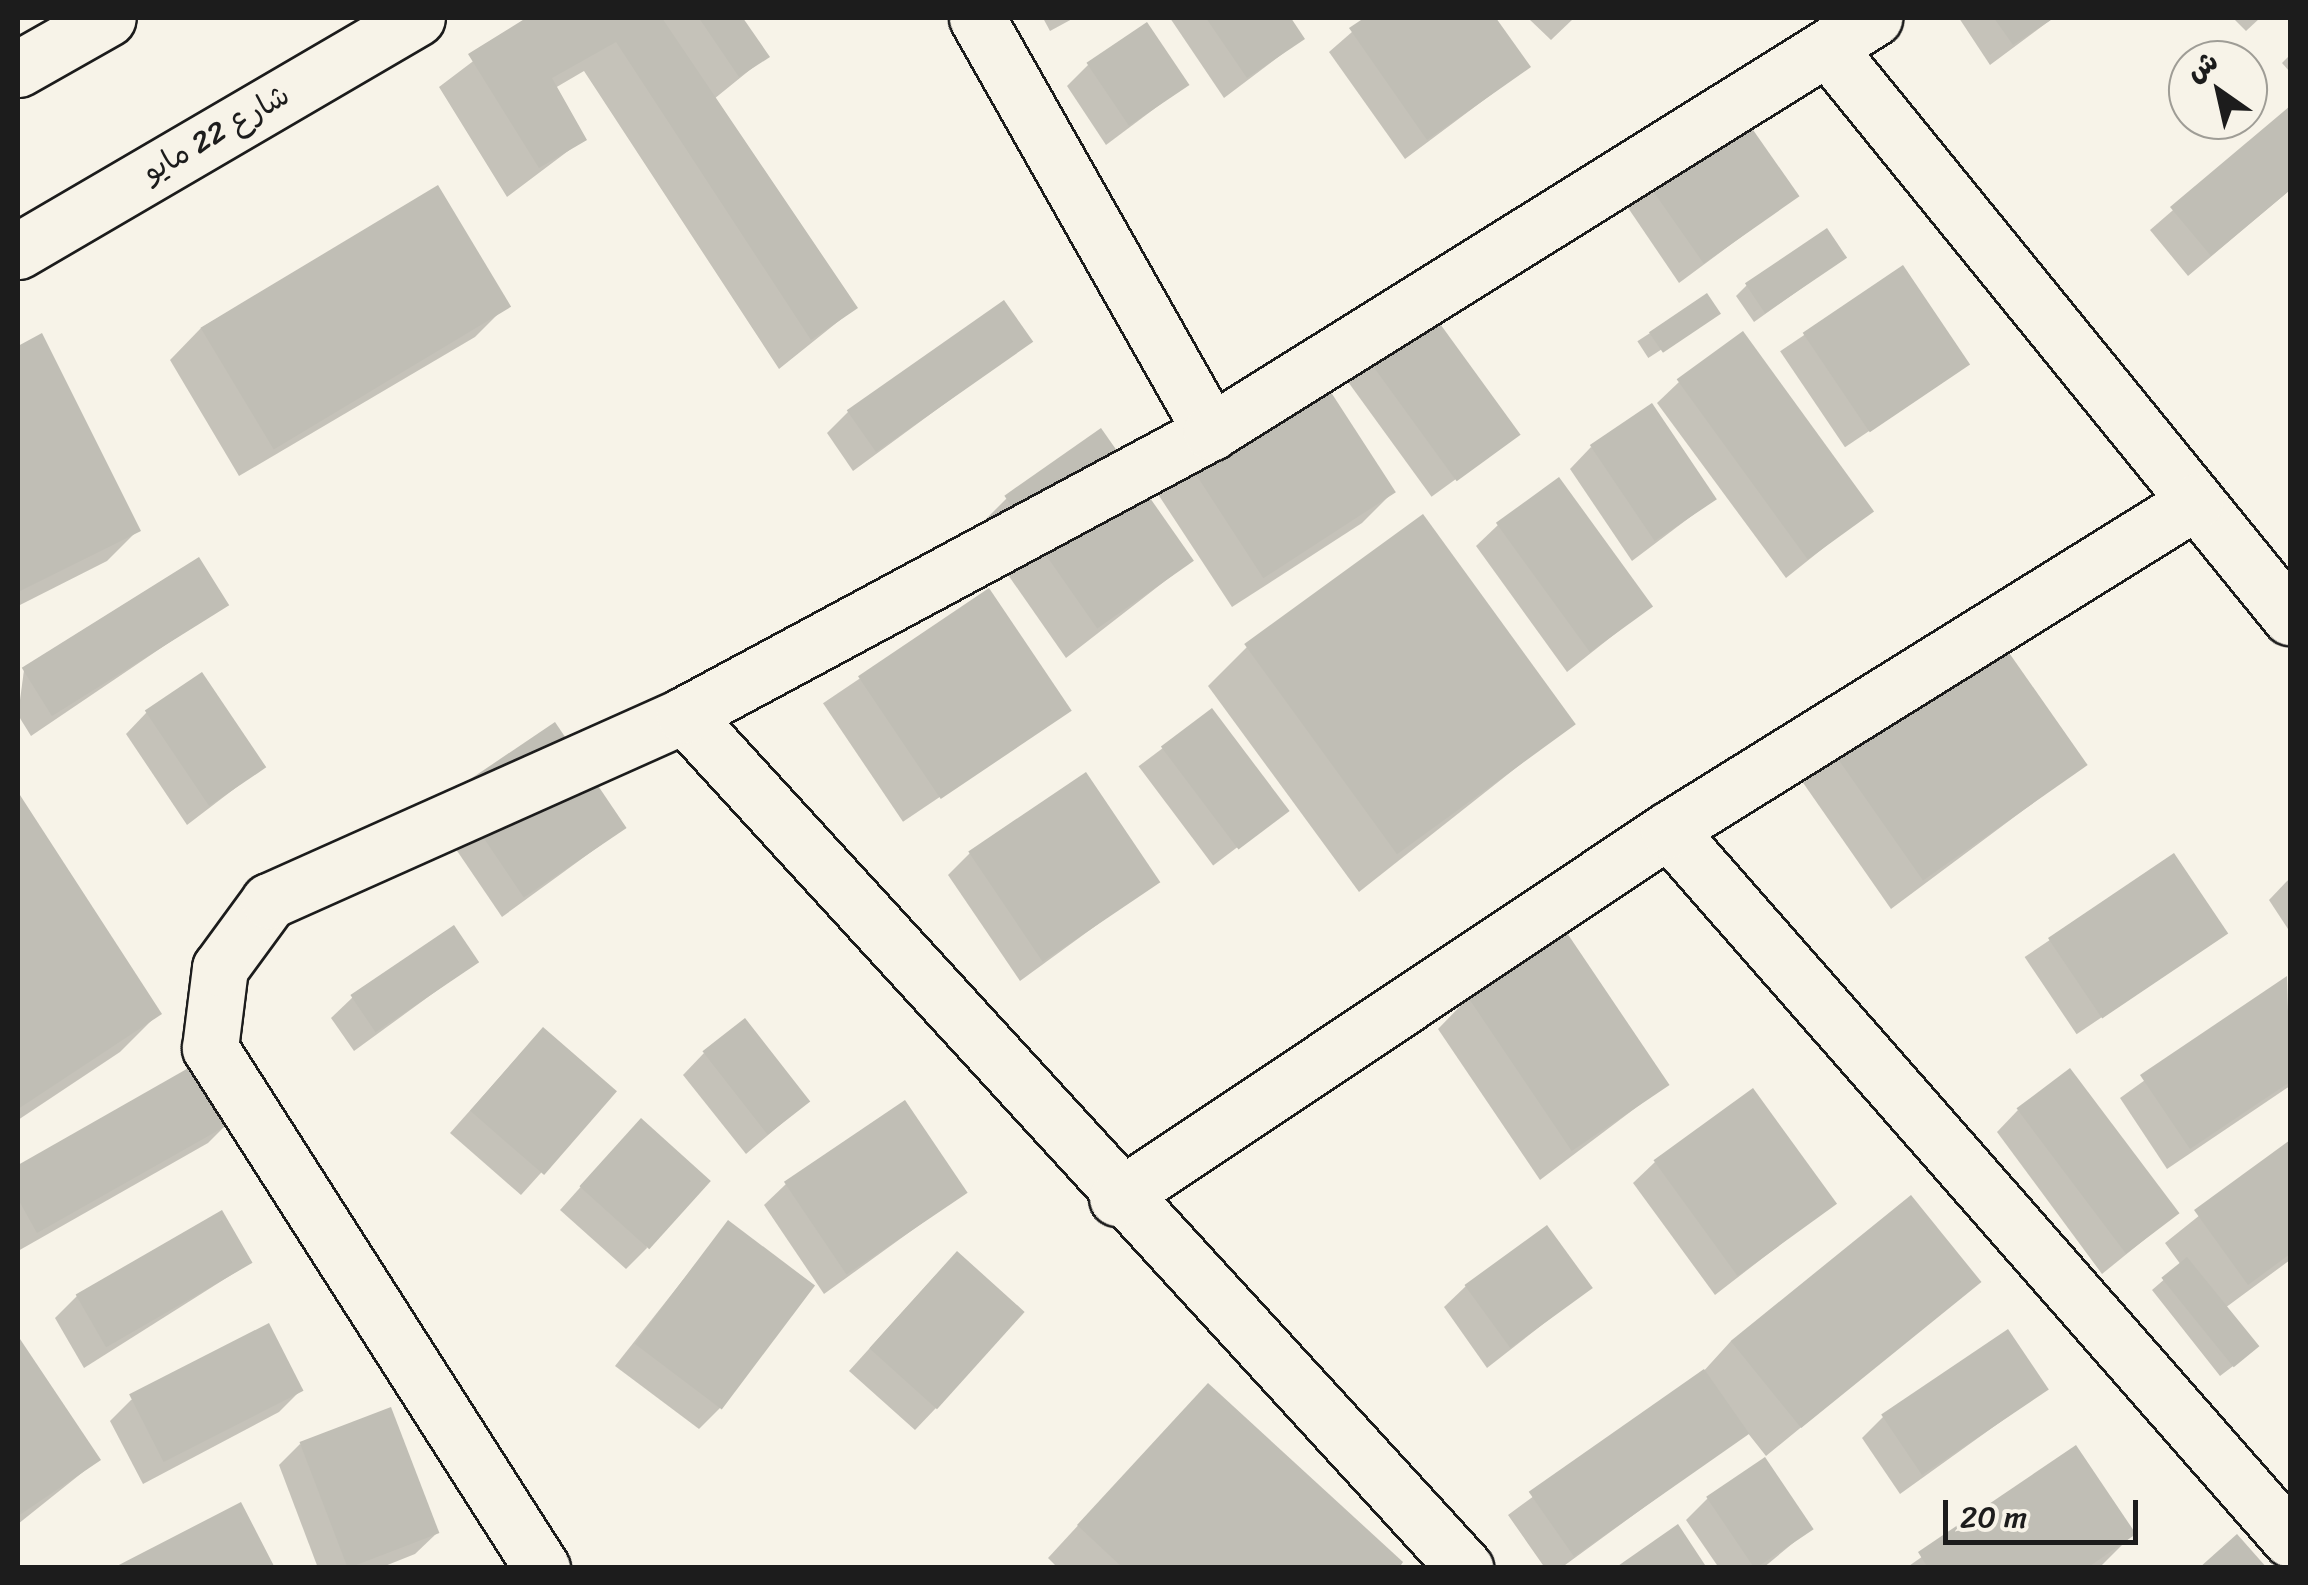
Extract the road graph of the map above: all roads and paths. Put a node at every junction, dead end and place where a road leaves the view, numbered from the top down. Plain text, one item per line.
1 (108, 18) edge
2 (417, 18) edge
3 (976, 18) edge
4 (1874, 18) edge
5 (1829, 50) junction
6 (18, 69) edge
7 (18, 252) edge
8 (1211, 432) junction
9 (2196, 502) junction
10 (2290, 616) edge
11 (684, 716) junction
12 (1668, 830) junction
13 (1117, 1198) junction
14 (2290, 1539) edge
15 (542, 1568) edge
16 (1465, 1568) edge

1 - 6 street
2 - 7 street, شارع 22 مايو
3 - 8 street
4 - 5 street
5 - 8 street
5 - 9 street
8 - 11 street
9 - 10 street
9 - 12 street
11 - 13 street
11 - 15 street
12 - 13 street
12 - 14 street
13 - 16 street

